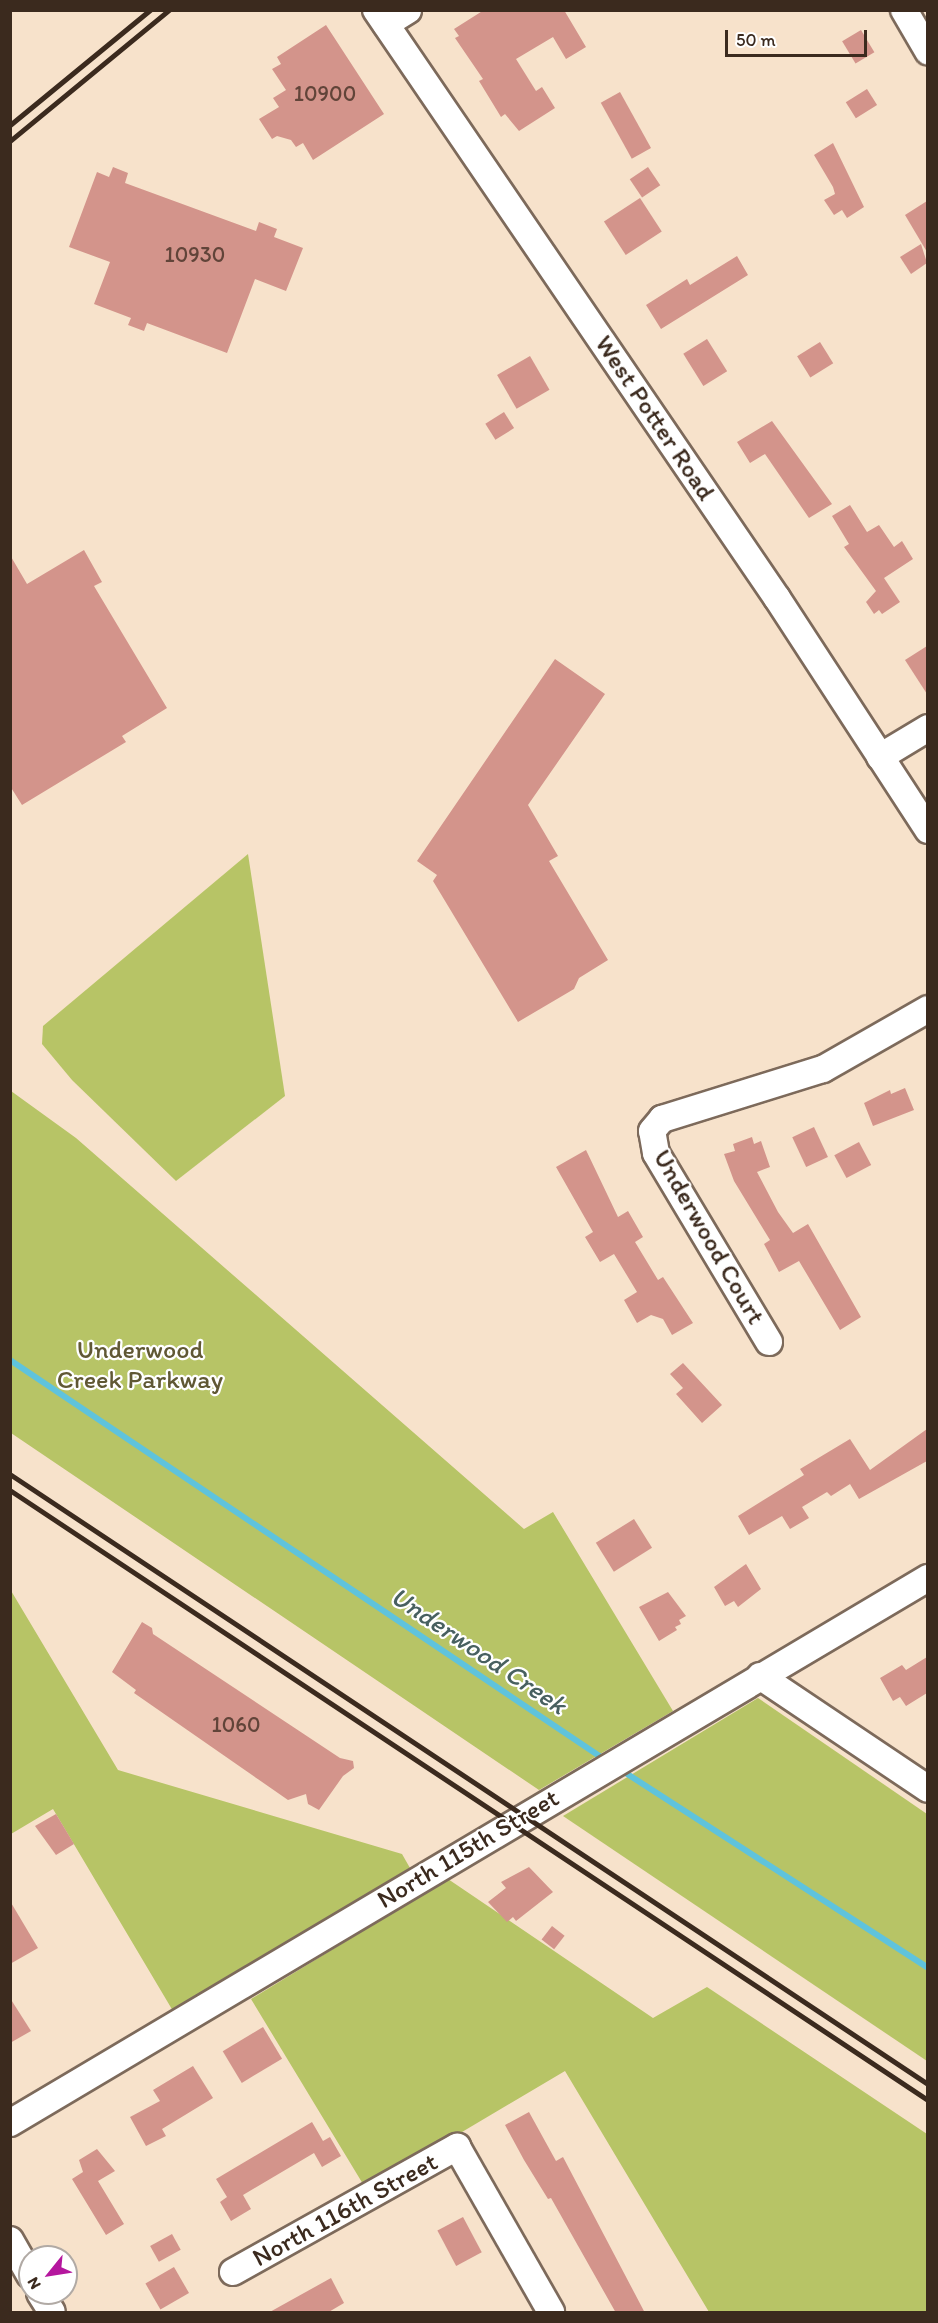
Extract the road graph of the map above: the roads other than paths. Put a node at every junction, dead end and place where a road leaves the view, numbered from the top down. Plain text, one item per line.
1 (408, 10) edge
2 (904, 10) edge
3 (381, 17) edge
4 (927, 51) edge
5 (927, 728) edge
6 (880, 757) junction
7 (927, 830) edge
8 (927, 1009) edge
9 (769, 1342) dead end
10 (927, 1578) edge
11 (760, 1676) junction
12 (927, 1789) edge
13 (10, 2123) edge
14 (10, 2240) edge
15 (18, 2254) edge
16 (233, 2272) dead end
17 (551, 2313) edge

1 - 3 street
2 - 4 street
3 - 6 street, West Potter Road
5 - 6 street
6 - 7 street, West Potter Road
8 - 9 street, Underwood Court
10 - 11 street, North 115th Street
11 - 12 street
11 - 13 street, North 115th Street
14 - 15 street
16 - 17 street, North 116th Street

